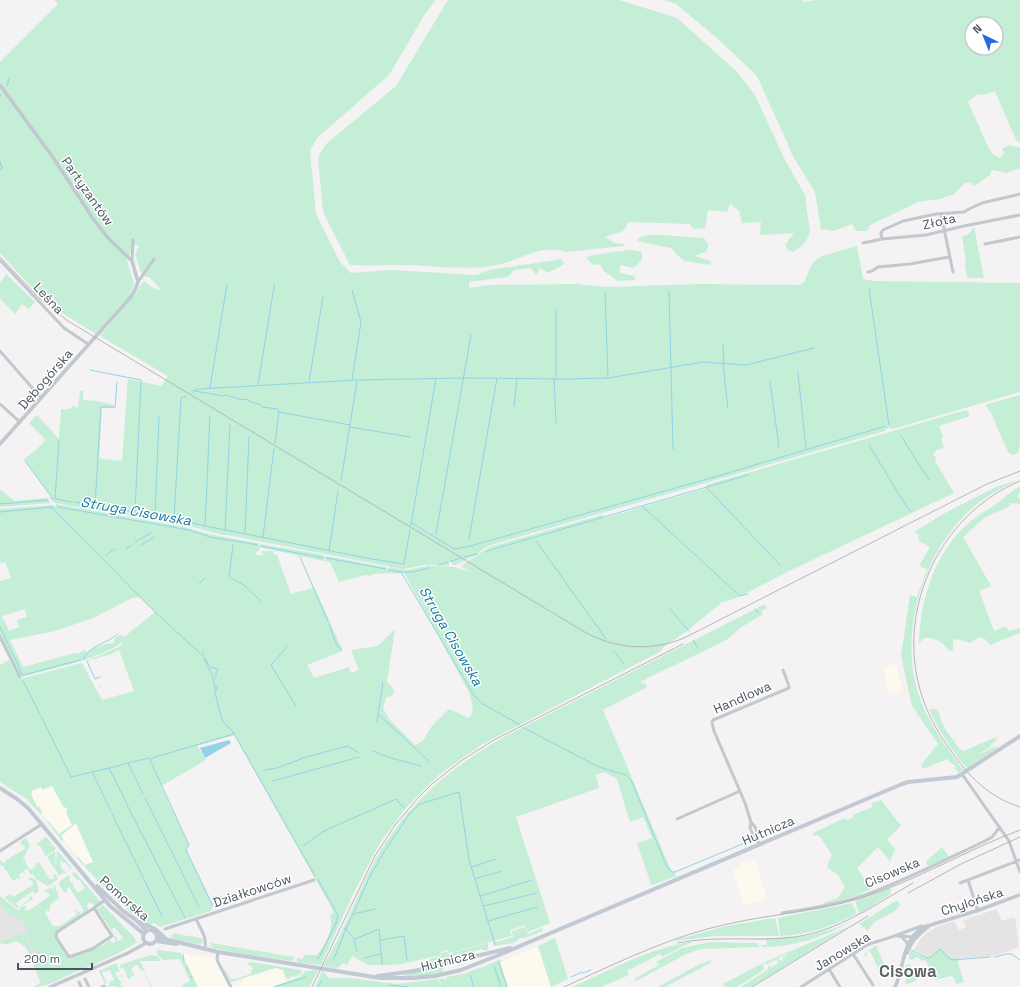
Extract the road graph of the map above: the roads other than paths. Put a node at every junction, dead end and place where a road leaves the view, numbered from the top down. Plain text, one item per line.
1 (0, 85) edge
2 (1020, 194) edge
3 (941, 214) junction
4 (1020, 215) edge
5 (944, 231) junction
6 (1020, 237) edge
7 (882, 239) junction
8 (133, 240) dead end
9 (863, 243) dead end
10 (985, 244) dead end
11 (949, 257) junction
12 (154, 259) dead end
13 (0, 260) edge
14 (132, 261) junction
15 (868, 272) dead end
16 (953, 272) dead end
17 (138, 282) junction
18 (88, 344) junction
19 (0, 351) edge
20 (42, 398) junction
21 (0, 404) edge
22 (20, 422) junction
23 (0, 444) edge
24 (0, 637) edge
25 (783, 670) dead end
26 (20, 677) dead end
27 (1020, 736) edge
28 (962, 774) junction
29 (0, 788) edge
30 (740, 791) junction
31 (677, 818) dead end
32 (42, 824) junction
33 (1000, 827) junction
34 (759, 842) junction
35 (0, 851) edge
36 (1018, 860) edge
37 (1020, 872) edge
38 (314, 880) dead end
39 (968, 880) junction
40 (960, 883) dead end
41 (1020, 895) edge
42 (107, 899) junction
43 (94, 908) junction
44 (978, 911) junction
45 (782, 913) dead end
46 (196, 918) junction
47 (136, 920) junction
48 (931, 925) junction
49 (924, 927) junction
50 (164, 929) dead end
51 (146, 932) junction
52 (894, 936) junction
53 (902, 936) junction
54 (914, 937) junction
55 (156, 939) junction
56 (166, 939) junction
57 (145, 941) junction
58 (184, 944) junction
59 (908, 944) junction
60 (522, 945) junction
61 (205, 949) junction
62 (218, 952) junction
63 (492, 952) junction
64 (853, 954) junction
65 (494, 957) junction
66 (904, 957) junction
67 (455, 961) junction
68 (446, 964) junction
69 (829, 969) junction
70 (461, 970) junction
71 (402, 973) junction
72 (444, 974) junction
73 (376, 976) junction
74 (401, 978) junction
75 (85, 979) dead end
76 (79, 982) dead end
77 (873, 985) dead end
78 (806, 986) edge
79 (896, 986) edge
80 (50, 987) edge
81 (81, 987) edge
82 (89, 987) edge
83 (230, 987) edge
84 (801, 987) edge
85 (840, 987) edge

1 - 14 street, Partyzantów
2 - 3 street
3 - 5 street
3 - 7 street
4 - 5 street, Złota
5 - 7 street, Złota
5 - 11 street
6 - 10 street
7 - 9 street, Złota
8 - 14 street
11 - 15 street
11 - 16 street
12 - 17 street
13 - 18 street, Leśna
14 - 17 street
17 - 18 street
18 - 20 street, Dębogórska
19 - 20 street
20 - 22 street, Dębogórska
21 - 22 street
22 - 23 street, Dębogórska
24 - 26 street
25 - 30 street, Handlowa
27 - 28 main road, Hutnicza
28 - 33 street
28 - 34 main road, Hutnicza
29 - 32 main road, Pomorska
30 - 31 street
30 - 34 street, Handlowa
32 - 35 street
32 - 42 main road, Pomorska
33 - 36 street
33 - 45 street, Cisowska
34 - 60 main road, Hutnicza
36 - 37 street
36 - 39 street
38 - 46 street, Działkowców
39 - 40 street
39 - 44 street
41 - 44 street, Chylońska
42 - 43 street
42 - 47 main road, Pomorska
42 - 51 main road, Pomorska
43 - 43 street
44 - 48 street, Chylońska
46 - 50 street, Działkowców
46 - 61 street
47 - 51 main road, Pomorska
47 - 56 main road
48 - 49 street, Chylońska
48 - 54 street, Chylońska
49 - 52 street, Janowska
49 - 54 street, Chylońska
51 - 55 main road
51 - 57 main road
52 - 53 street, Janowska
52 - 64 street, Janowska
53 - 54 street, Janowska
53 - 59 street
54 - 59 street, Chylońska
54 - 66 street, Chylońska
55 - 56 main road
55 - 57 main road
55 - 58 main road
56 - 58 main road
57 - 80 street
58 - 61 main road, Hutnicza
59 - 66 street, Chylońska
60 - 63 main road, Hutnicza
60 - 65 main road, Hutnicza
61 - 62 main road, Hutnicza
62 - 73 main road, Hutnicza
62 - 83 street
63 - 65 main road
63 - 67 main road, Hutnicza
64 - 69 street, Janowska
64 - 77 street
65 - 70 main road, Hutnicza
66 - 79 street, Chylońska
67 - 68 main road, Hutnicza
67 - 70 main road
68 - 71 main road, Hutnicza
68 - 72 main road
69 - 78 street, Janowska
69 - 85 street
70 - 72 main road, Hutnicza
71 - 73 main road, Hutnicza
71 - 74 main road
72 - 74 main road, Hutnicza
73 - 74 main road, Hutnicza
75 - 82 street
76 - 81 street
78 - 84 street, Janowska

